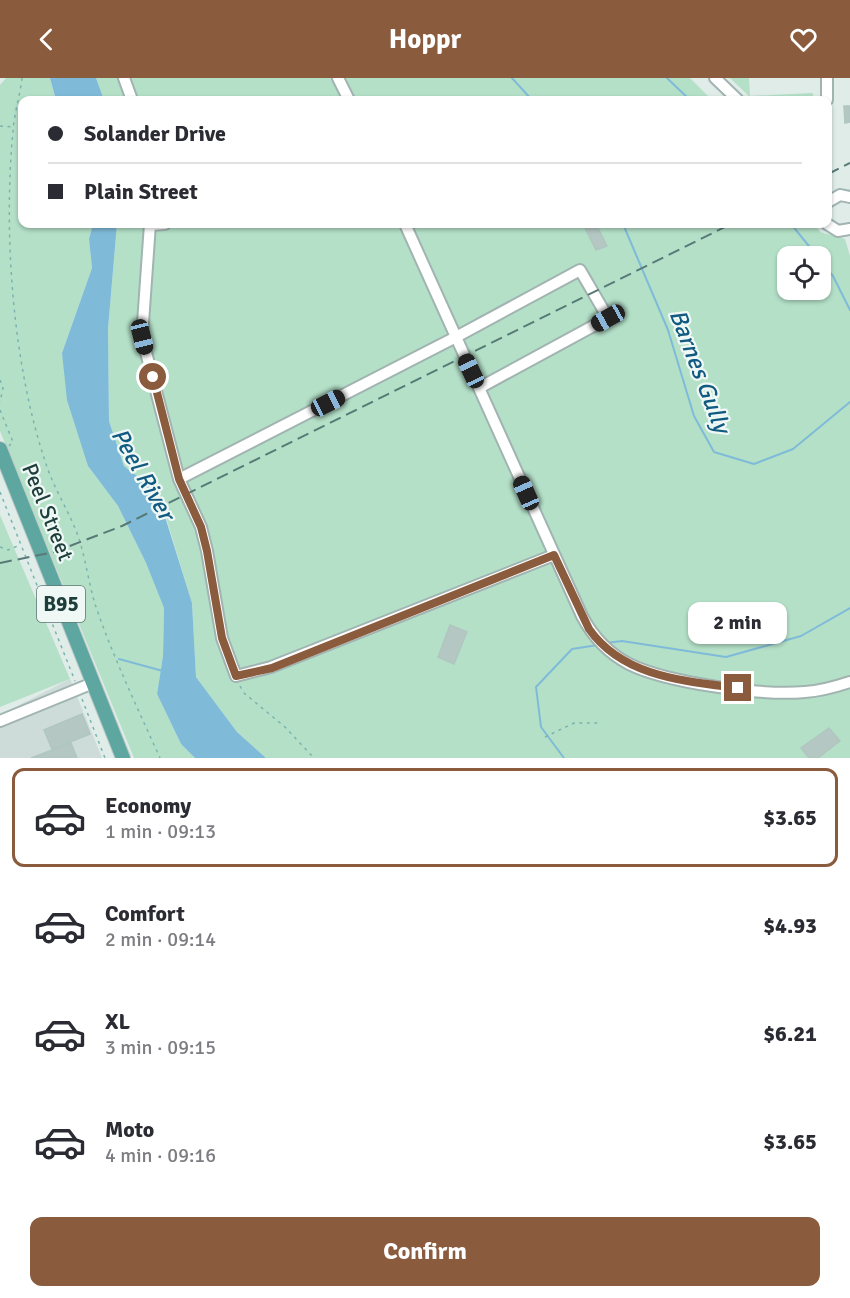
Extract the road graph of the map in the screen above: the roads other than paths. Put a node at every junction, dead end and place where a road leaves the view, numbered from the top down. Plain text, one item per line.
1 (124, 78) edge
2 (338, 78) edge
3 (715, 78) edge
4 (827, 78) edge
5 (131, 96) edge
6 (347, 96) edge
7 (734, 96) edge
8 (827, 96) edge
9 (832, 188) edge
10 (847, 196) edge
11 (832, 200) edge
12 (832, 227) edge
13 (150, 228) edge
14 (407, 228) edge
15 (850, 229) edge
16 (838, 231) junction
17 (850, 242) edge
18 (456, 337) junction
19 (479, 388) junction
20 (5, 447) edge
21 (179, 479) junction
22 (554, 555) junction
23 (850, 682) edge
24 (93, 683) junction
25 (0, 721) edge
26 (123, 758) edge

1 - 5 street
2 - 6 street
3 - 7 street
4 - 8 street
9 - 10 street
10 - 11 street
12 - 16 street
13 - 21 street
14 - 18 street
15 - 16 street
16 - 17 street
18 - 19 street
18 - 19 street
18 - 21 street
19 - 22 street
20 - 24 main road, Peel Street / B95
21 - 22 street
22 - 23 street
24 - 25 street
24 - 26 main road, Peel Street / B95

